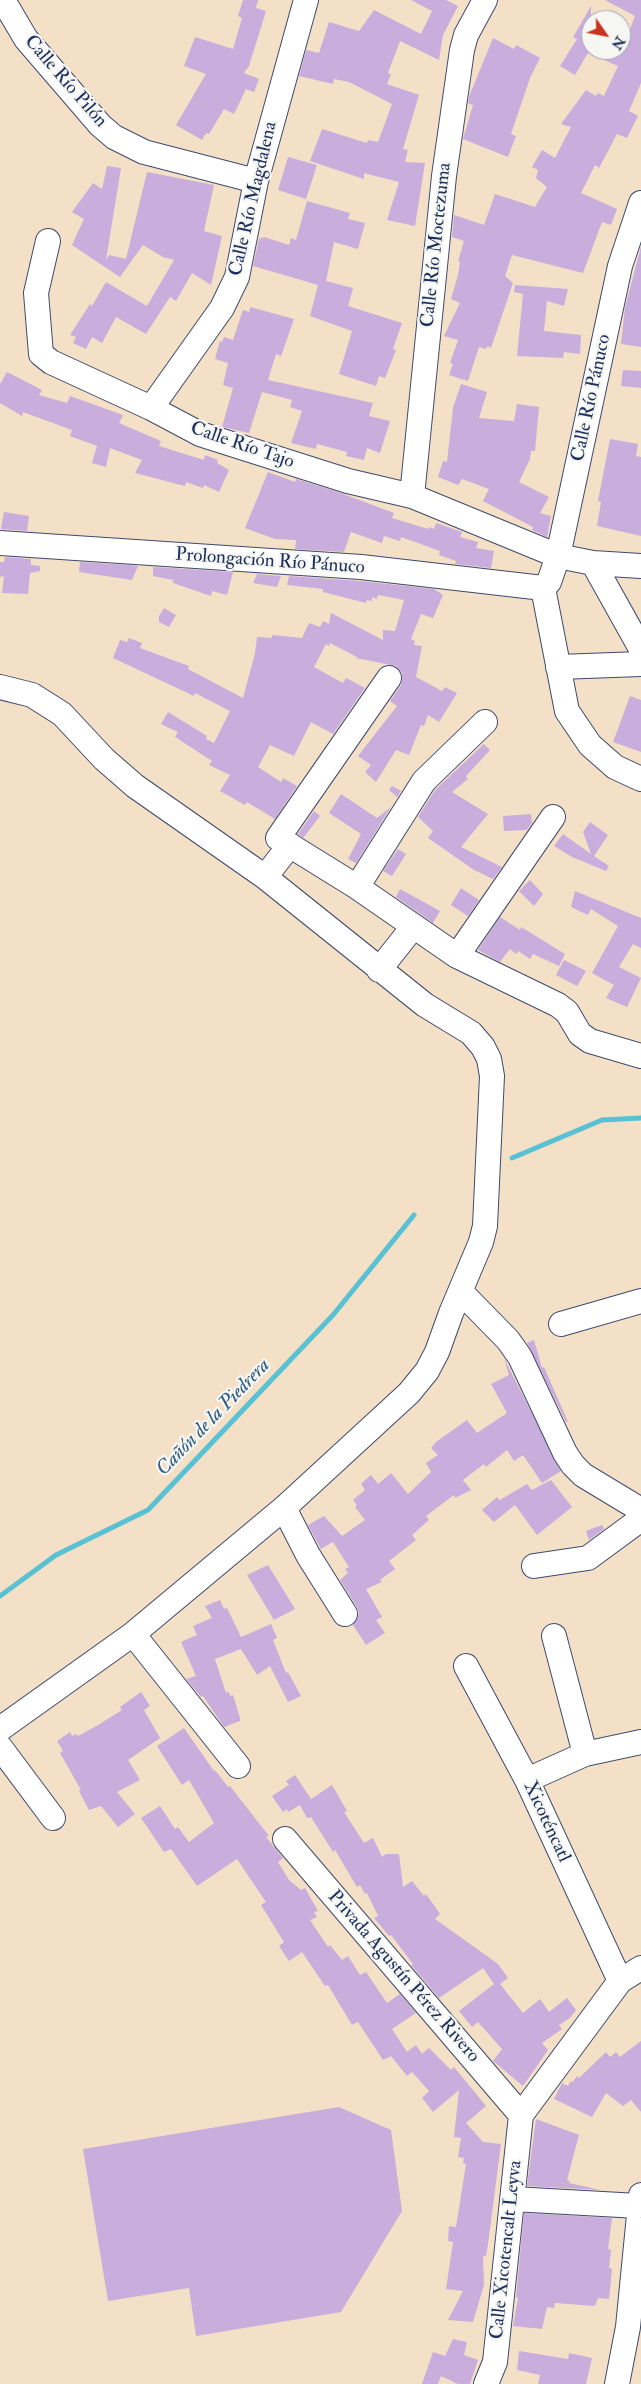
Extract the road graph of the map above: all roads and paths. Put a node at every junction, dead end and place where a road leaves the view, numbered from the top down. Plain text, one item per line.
1 (3, 0) edge
2 (306, 0) edge
3 (485, 0) edge
4 (256, 182) junction
5 (641, 203) edge
6 (48, 241) dead end
7 (151, 408) junction
8 (412, 496) junction
9 (0, 543) edge
10 (558, 556) junction
11 (592, 563) junction
12 (641, 566) edge
13 (541, 588) junction
14 (641, 649) edge
15 (641, 664) edge
16 (558, 667) junction
17 (389, 678) dead end
18 (0, 687) edge
19 (485, 722) dead end
20 (641, 779) edge
21 (553, 817) dead end
22 (290, 846) junction
23 (265, 878) junction
24 (357, 887) junction
25 (413, 927) junction
26 (457, 956) junction
27 (379, 970) junction
28 (641, 1056) edge
29 (461, 1292) junction
30 (641, 1301) edge
31 (561, 1324) dead end
32 (284, 1508) junction
33 (641, 1510) edge
34 (641, 1519) edge
35 (534, 1566) dead end
36 (344, 1614) dead end
37 (133, 1634) junction
38 (554, 1636) dead end
39 (466, 1666) dead end
40 (0, 1729) edge
41 (641, 1742) edge
42 (0, 1747) edge
43 (585, 1754) junction
44 (238, 1766) dead end
45 (527, 1780) junction
46 (53, 1818) dead end
47 (285, 1839) dead end
48 (641, 1968) edge
49 (620, 1981) junction
50 (521, 2115) junction
51 (513, 2199) junction
52 (640, 2201) edge
53 (634, 2328) edge
54 (486, 2384) edge
55 (617, 2384) edge

1 - 4 street, Calle Río Pilón
2 - 4 street, Calle Río Magdalena
3 - 8 street, Calle Río Moctezuma
4 - 7 street, Calle Río Magdalena
5 - 10 street, Calle Río Pánuco
6 - 7 street, Calle Río Tajo
7 - 8 street, Calle Río Tajo
8 - 10 street, Calle Río Tajo
9 - 13 street, Prolongación Río Pánuco
10 - 11 street, Calle Río Tajo
10 - 13 street, Calle Río Pánuco
11 - 12 street, Calle Río Tajo
11 - 14 street
13 - 16 street
15 - 16 street
16 - 20 street
17 - 22 street
18 - 23 street
19 - 24 street
21 - 26 street
22 - 23 street
22 - 24 street
23 - 27 street
24 - 25 street
25 - 26 street
25 - 27 street
26 - 28 street
27 - 29 street
29 - 32 street
29 - 33 street
30 - 31 street
32 - 36 street
32 - 37 street
34 - 35 street
37 - 40 street
37 - 44 street
38 - 43 street
39 - 45 street, Xicoténcatl
41 - 43 street
42 - 46 street
43 - 45 street
45 - 49 street, Xicoténcatl
47 - 50 street, Privada Agustín Pérez Rivero
48 - 49 street
49 - 50 street
50 - 51 street, Calle Xicotencalt Leyva
51 - 52 street
51 - 54 street, Calle Xicotencalt Leyva
52 - 53 street
53 - 55 street

